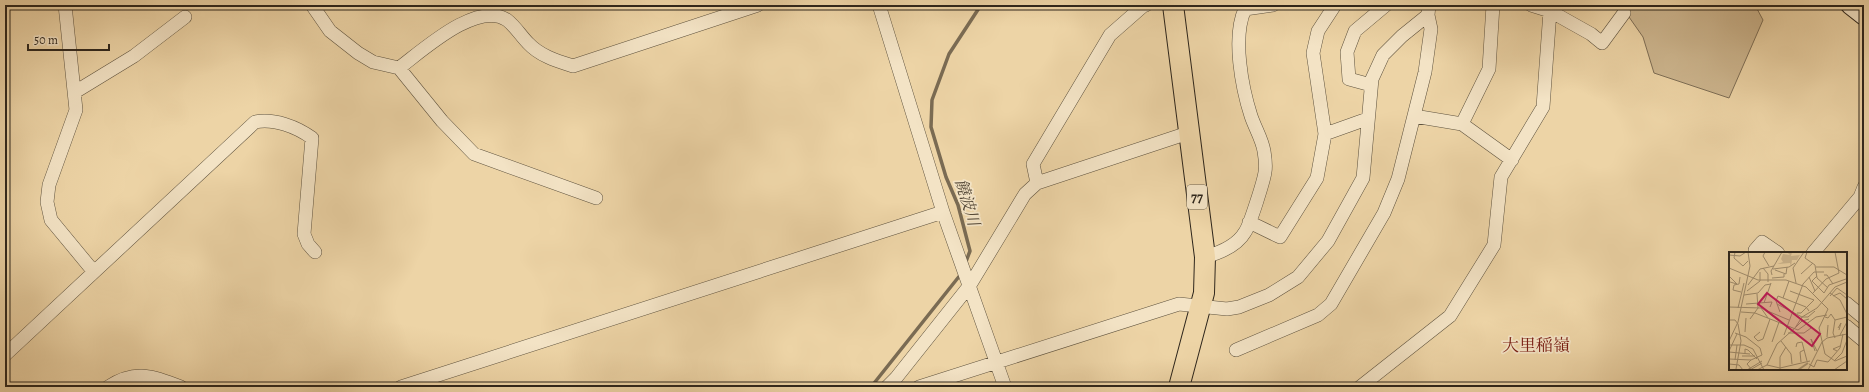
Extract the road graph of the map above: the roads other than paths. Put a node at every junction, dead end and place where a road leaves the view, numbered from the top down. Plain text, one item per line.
1 (65, 5) edge
2 (312, 5) edge
3 (758, 5) edge
4 (879, 5) edge
5 (1146, 5) edge
6 (1173, 5) edge
7 (1274, 5) edge
8 (1335, 5) edge
9 (1386, 5) edge
10 (1493, 5) edge
11 (1531, 5) edge
12 (1850, 5) edge
13 (1550, 8) edge
14 (1428, 10) edge
15 (1624, 13) dead end
16 (1864, 16) edge
17 (185, 17) dead end
18 (399, 68) junction
19 (1371, 85) junction
20 (75, 92) junction
21 (1414, 116) junction
22 (1367, 119) junction
23 (1462, 124) junction
24 (1188, 133) junction
25 (1325, 134) junction
26 (1512, 160) junction
27 (1037, 183) junction
28 (1864, 187) edge
29 (596, 198) dead end
30 (943, 212) junction
31 (1249, 222) junction
32 (315, 252) dead end
33 (1757, 252) edge
34 (1777, 252) edge
35 (1814, 252) edge
36 (1205, 257) junction
37 (94, 272) junction
38 (970, 285) junction
39 (1847, 304) edge
40 (1201, 305) junction
41 (1864, 318) edge
42 (1847, 327) edge
43 (1864, 342) edge
44 (1236, 350) dead end
45 (5, 355) edge
46 (997, 362) junction
47 (108, 387) edge
48 (182, 387) edge
49 (401, 387) edge
50 (887, 387) edge
51 (919, 387) edge
52 (1005, 387) edge
53 (1179, 387) edge
54 (1360, 387) edge

1 - 20 street
2 - 18 street
3 - 18 street
4 - 30 street
5 - 27 street
6 - 24 main road, 77
7 - 31 street
8 - 25 street
9 - 19 street
10 - 23 street
11 - 13 street
12 - 16 main road
13 - 15 street
13 - 26 street
14 - 19 street
14 - 21 street
17 - 20 street
18 - 29 street
19 - 22 street
20 - 37 street
21 - 23 street
21 - 44 street
22 - 25 street
22 - 40 street
23 - 26 street
24 - 27 street
24 - 36 main road, 77
25 - 31 street
26 - 54 street
27 - 38 street
28 - 35 street
30 - 38 street
30 - 49 street
31 - 36 street
32 - 37 street
33 - 34 street
36 - 40 main road, 77
37 - 45 street
38 - 46 street
38 - 50 street
39 - 41 street
40 - 46 street
40 - 53 main road, 77
42 - 43 street
46 - 51 street
46 - 52 street
47 - 48 street

